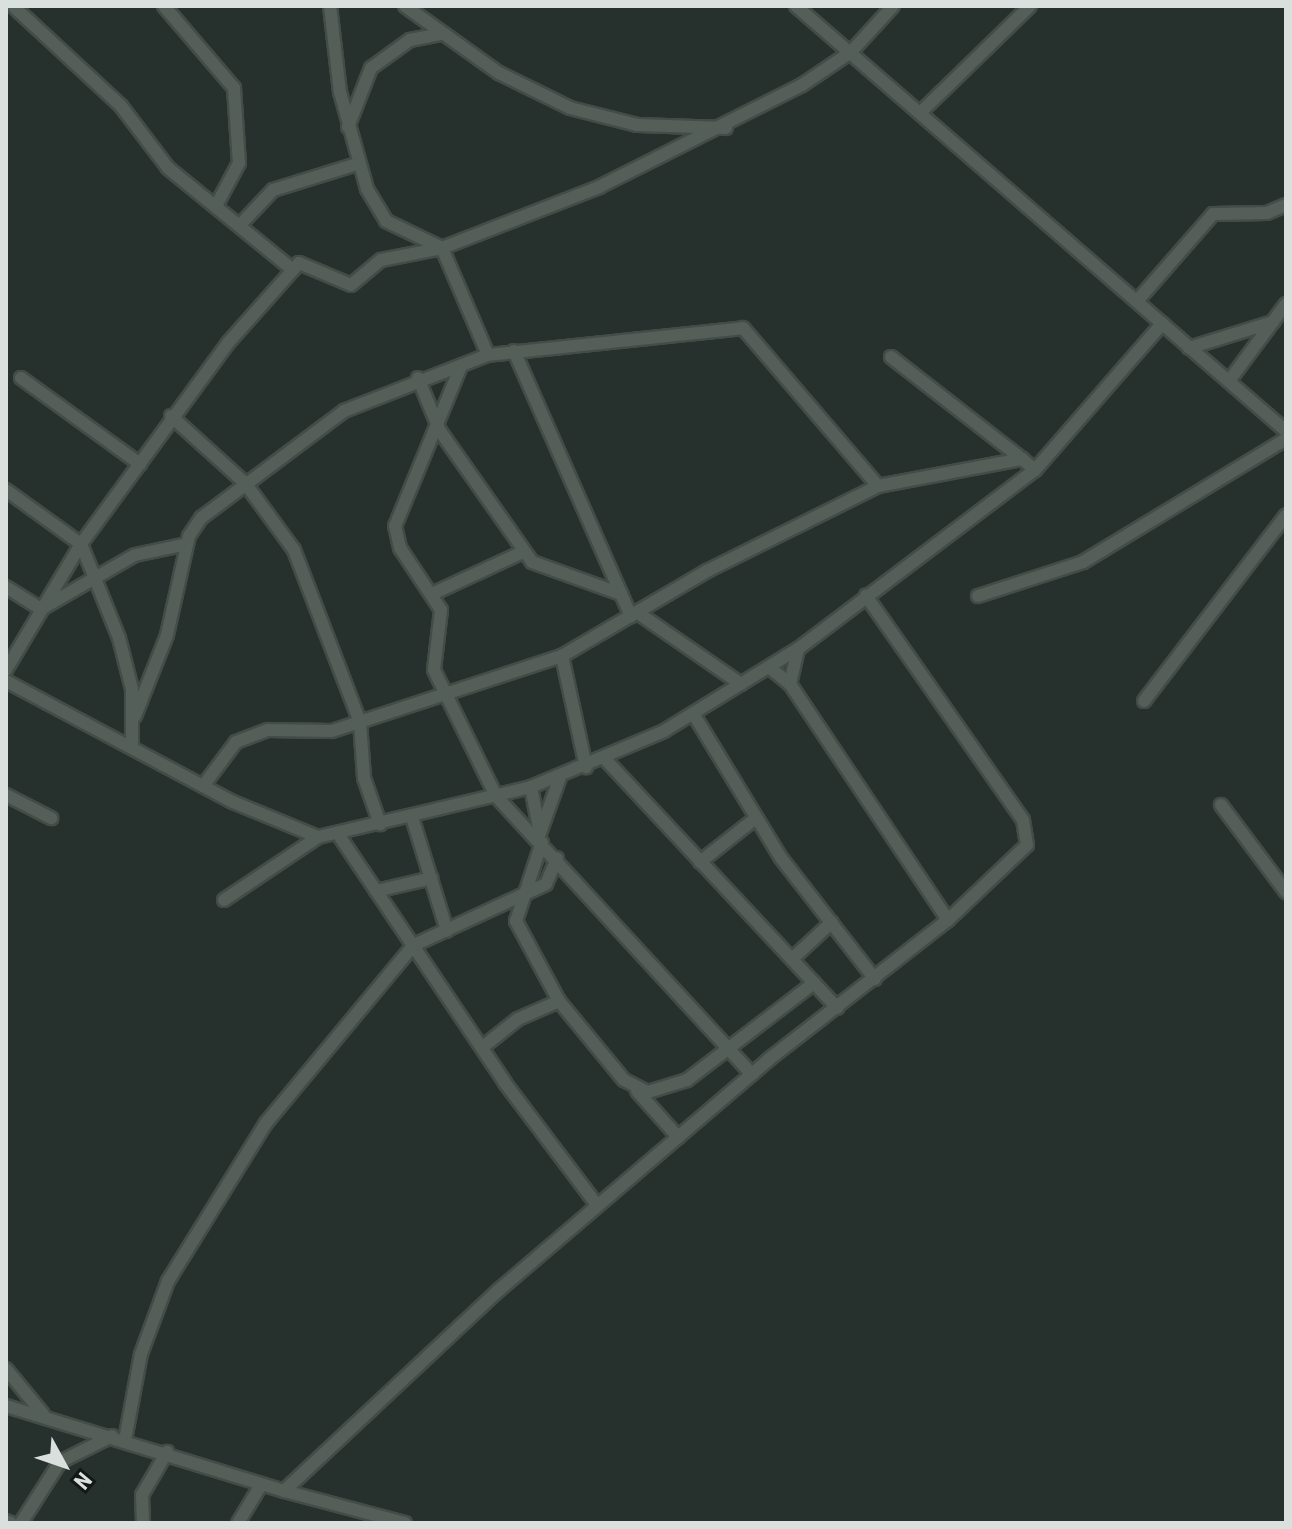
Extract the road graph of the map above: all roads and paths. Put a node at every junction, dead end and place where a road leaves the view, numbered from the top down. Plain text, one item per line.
1 (13, 6) edge
2 (164, 6) edge
3 (330, 6) edge
4 (405, 6) edge
5 (796, 6) edge
6 (893, 6) edge
7 (1030, 6) edge
8 (441, 34) junction
9 (851, 52) junction
10 (921, 112) junction
11 (348, 127) junction
12 (726, 128) junction
13 (357, 164) junction
14 (217, 204) junction
15 (1286, 205) edge
16 (240, 225) junction
17 (442, 248) junction
18 (293, 270) junction
19 (1138, 300) junction
20 (1286, 304) edge
21 (1273, 322) junction
22 (1162, 324) junction
23 (1189, 348) junction
24 (514, 351) junction
25 (488, 355) junction
26 (891, 357) dead end
27 (461, 366) junction
28 (21, 378) dead end
29 (418, 378) junction
30 (1229, 381) junction
31 (171, 416) junction
32 (434, 417) junction
33 (1284, 423) edge
34 (1286, 439) edge
35 (1022, 459) junction
36 (140, 464) junction
37 (1035, 470) junction
38 (245, 483) junction
39 (878, 486) junction
40 (6, 490) edge
41 (1286, 515) edge
42 (81, 544) junction
43 (187, 544) junction
44 (523, 552) junction
45 (93, 578) junction
46 (6, 587) edge
47 (432, 594) junction
48 (621, 594) junction
49 (866, 596) junction
50 (978, 596) dead end
51 (652, 605) junction
52 (41, 609) junction
53 (634, 614) junction
54 (655, 626) junction
55 (798, 649) junction
56 (562, 656) junction
57 (769, 667) junction
58 (6, 670) edge
59 (6, 681) edge
60 (741, 684) junction
61 (790, 684) junction
62 (452, 698) junction
63 (1144, 701) dead end
64 (694, 715) junction
65 (360, 722) junction
66 (132, 725) junction
67 (132, 746) junction
68 (606, 760) junction
69 (586, 767) junction
70 (560, 777) junction
71 (203, 786) junction
72 (531, 787) junction
73 (6, 795) edge
74 (496, 796) junction
75 (1221, 805) dead end
76 (412, 817) junction
77 (51, 818) dead end
78 (756, 818) junction
79 (380, 824) junction
80 (318, 837) junction
81 (340, 837) junction
82 (541, 839) junction
83 (557, 858) junction
84 (700, 862) junction
85 (432, 878) junction
86 (532, 890) junction
87 (376, 891) junction
88 (1286, 892) edge
89 (224, 900) dead end
90 (948, 920) junction
91 (832, 922) junction
92 (447, 931) junction
93 (414, 945) junction
94 (792, 959) junction
95 (875, 979) junction
96 (814, 983) junction
97 (559, 1001) junction
98 (837, 1008) junction
99 (484, 1046) junction
100 (730, 1051) junction
101 (752, 1074) junction
102 (637, 1091) junction
103 (678, 1137) junction
104 (597, 1205) junction
105 (6, 1369) edge
106 (6, 1406) edge
107 (43, 1414) junction
108 (112, 1436) junction
109 (125, 1440) junction
110 (167, 1452) junction
111 (261, 1485) junction
112 (284, 1491) junction
113 (139, 1509) junction
114 (21, 1523) edge
115 (132, 1523) edge
116 (143, 1523) edge
117 (238, 1523) edge
118 (405, 1523) edge

1 - 14 street
2 - 14 street
3 - 11 street
4 - 8 street
5 - 9 street
6 - 9 street
7 - 10 street
8 - 11 street
8 - 12 street
9 - 10 street
9 - 12 street
10 - 19 street
11 - 13 street
12 - 17 street
13 - 16 street
13 - 17 street
14 - 16 street
15 - 19 street
16 - 18 street
17 - 18 street
17 - 25 street
18 - 31 street
19 - 22 street
20 - 21 street
21 - 23 street
21 - 30 street
22 - 23 street
22 - 37 street
23 - 30 street
24 - 25 street
24 - 39 street
24 - 48 street
25 - 27 street
26 - 35 street
27 - 29 street
27 - 32 street
28 - 36 street
29 - 32 street
29 - 38 street
30 - 33 street
31 - 36 street
31 - 38 street
32 - 44 street
32 - 47 street
34 - 50 street
35 - 37 street
35 - 39 street
36 - 42 street
37 - 49 street
38 - 43 street
38 - 65 street
39 - 51 street
40 - 42 street
41 - 63 street
42 - 45 street
42 - 52 street
43 - 45 street
43 - 66 street
44 - 47 street
44 - 48 street
45 - 52 street
45 - 66 street
46 - 52 street
47 - 62 street
48 - 53 street
49 - 55 street
49 - 90 street
51 - 53 street
51 - 54 street
52 - 58 street
53 - 54 street
53 - 56 street
54 - 60 street
55 - 57 street
55 - 61 street
56 - 62 street
56 - 69 street
57 - 60 street
57 - 61 street
59 - 67 street
60 - 64 street
61 - 90 street
62 - 65 street
62 - 74 street
64 - 68 street
64 - 78 street
65 - 71 street
65 - 79 street
66 - 67 street
67 - 71 street
68 - 69 street
68 - 84 street
69 - 70 street
70 - 72 street
70 - 82 street
71 - 80 street
72 - 74 street
72 - 82 street
73 - 77 street
74 - 76 street
74 - 82 street
75 - 88 street
76 - 79 street
76 - 85 street
78 - 84 street
78 - 91 street
79 - 81 street
80 - 81 street
80 - 89 street
81 - 87 street
82 - 83 street
82 - 86 street
83 - 86 street
83 - 100 street
84 - 94 street
85 - 87 street
85 - 92 street
86 - 92 street
86 - 97 street
87 - 93 street
90 - 95 street
91 - 94 street
91 - 95 street
92 - 93 street
93 - 99 street
93 - 109 street
94 - 96 street
95 - 98 street
96 - 98 street
96 - 100 street
97 - 99 street
97 - 102 street
98 - 101 street
99 - 104 street
100 - 101 street
100 - 102 street
101 - 103 street
102 - 103 street
103 - 104 street
104 - 112 street
105 - 107 street
106 - 107 street
107 - 108 street
108 - 109 street
108 - 114 street
109 - 110 street
110 - 111 street
110 - 113 street
111 - 112 street
111 - 117 street
112 - 118 street
113 - 115 street
113 - 116 street

